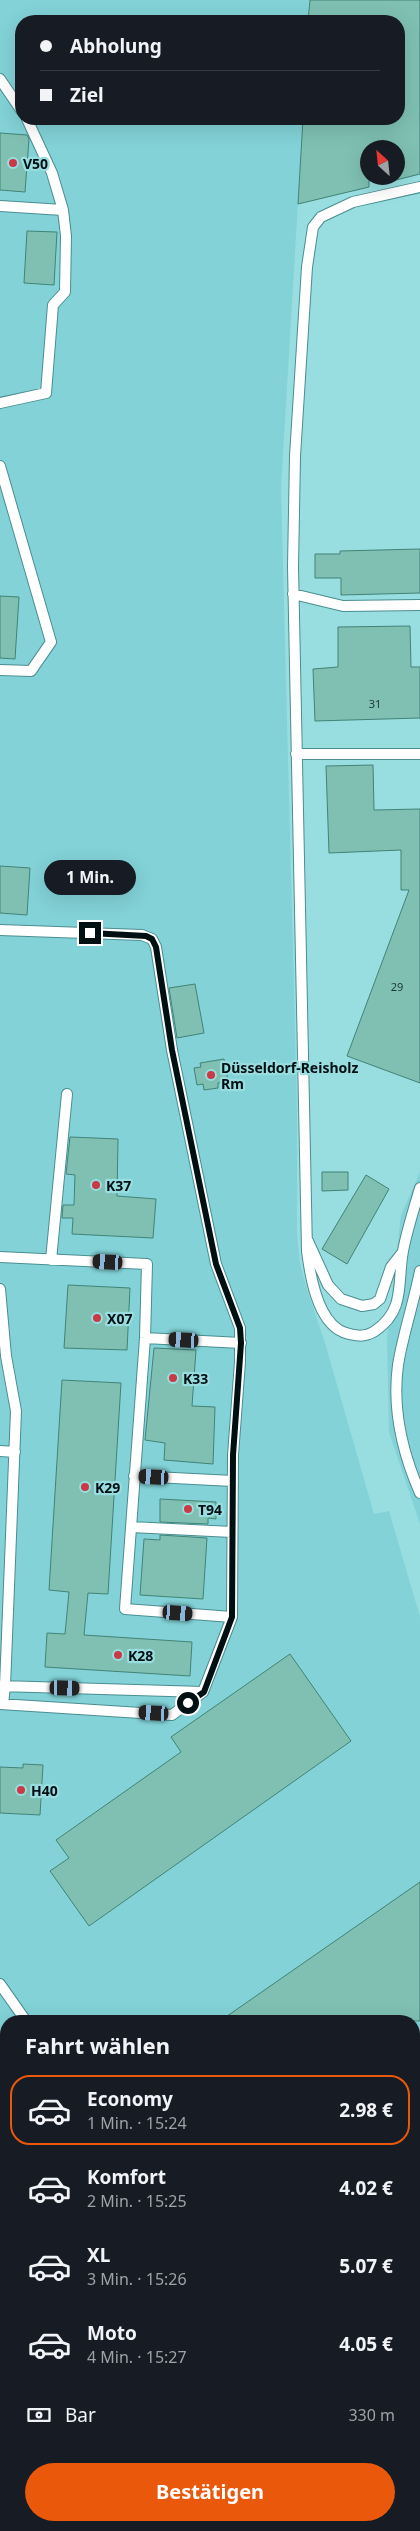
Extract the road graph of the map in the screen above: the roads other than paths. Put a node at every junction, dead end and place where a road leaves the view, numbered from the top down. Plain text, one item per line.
1 (0, 78) edge
2 (15, 101) edge
3 (30, 125) edge
4 (420, 187) edge
5 (0, 206) edge
6 (63, 210) junction
7 (0, 403) edge
8 (0, 466) edge
9 (293, 594) junction
10 (420, 605) edge
11 (0, 670) edge
12 (296, 754) junction
13 (420, 754) edge
14 (0, 930) edge
15 (66, 1094) dead end
16 (420, 1188) edge
17 (411, 1219) junction
18 (420, 1227) edge
19 (307, 1239) junction
20 (402, 1253) junction
21 (0, 1257) edge
22 (50, 1260) junction
23 (420, 1271) edge
24 (0, 1289) edge
25 (145, 1338) junction
26 (241, 1343) junction
27 (0, 1451) edge
28 (15, 1452) junction
29 (134, 1476) junction
30 (233, 1481) junction
31 (420, 1493) edge
32 (131, 1527) junction
33 (232, 1532) junction
34 (0, 1563) edge
35 (11, 1564) junction
36 (232, 1617) junction
37 (3, 1686) edge
38 (204, 1692) junction
39 (1, 1704) edge
40 (0, 1984) edge
41 (22, 2015) edge

1 - 2 lane
3 - 6 lane
4 - 9 lane
5 - 6 lane
6 - 7 lane
8 - 11 lane
9 - 10 lane
9 - 12 lane
12 - 13 lane
12 - 19 lane
14 - 26 lane
15 - 22 lane
16 - 17 lane
17 - 18 lane
17 - 20 lane
19 - 20 lane
19 - 20 lane
21 - 22 lane
22 - 25 lane
23 - 31 lane
24 - 28 lane
25 - 26 lane
25 - 29 lane
26 - 30 lane
27 - 28 lane
28 - 35 lane
29 - 30 lane
29 - 32 lane
30 - 33 lane
32 - 33 lane
32 - 36 lane
33 - 36 lane
34 - 35 lane
35 - 37 lane
36 - 38 lane
37 - 38 lane
37 - 39 lane
38 - 39 lane
40 - 41 lane

